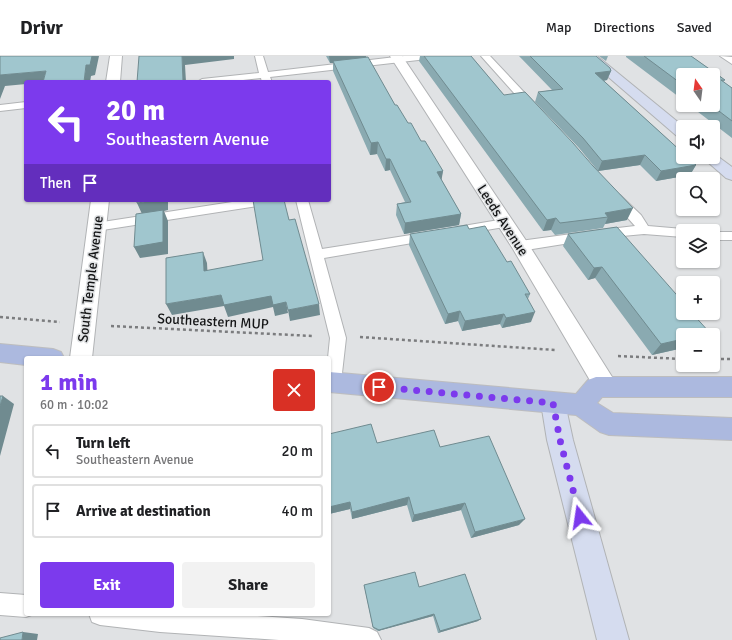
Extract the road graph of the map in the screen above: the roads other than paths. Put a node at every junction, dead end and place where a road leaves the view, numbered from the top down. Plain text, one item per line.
1 (116, 56) edge
2 (259, 56) edge
3 (427, 56) edge
4 (485, 56) edge
5 (590, 56) edge
6 (724, 56) edge
7 (397, 58) edge
8 (732, 61) edge
9 (266, 78) edge
10 (114, 80) edge
11 (234, 80) edge
12 (24, 105) edge
13 (0, 108) edge
14 (542, 117) edge
15 (676, 128) edge
16 (719, 164) edge
17 (732, 175) edge
18 (608, 191) edge
19 (100, 202) edge
20 (257, 202) edge
21 (303, 202) edge
22 (505, 223) junction
23 (96, 227) junction
24 (644, 230) junction
25 (676, 232) edge
26 (720, 236) edge
27 (732, 236) edge
28 (520, 246) junction
29 (316, 255) junction
30 (0, 353) edge
31 (32, 356) edge
32 (80, 356) edge
33 (331, 382) edge
34 (606, 387) junction
35 (732, 387) edge
36 (553, 403) junction
37 (581, 405) junction
38 (732, 429) edge
39 (0, 604) edge
40 (24, 606) edge
41 (120, 616) edge
42 (369, 640) edge
43 (613, 640) edge

1 - 10 street
2 - 9 lane
3 - 7 lane
4 - 14 lane
5 - 15 main road
6 - 8 lane
7 - 9 lane
7 - 22 street, Leeds Avenue
9 - 11 lane
12 - 13 lane
16 - 17 main road
18 - 24 lane
19 - 23 street, South Temple Avenue
20 - 23 lane
21 - 29 lane
22 - 28 street, Leeds Avenue
22 - 29 lane
23 - 32 street, South Temple Avenue
24 - 25 lane
24 - 28 lane
26 - 27 lane
28 - 34 street, Leeds Avenue
29 - 33 lane
30 - 31 main road
33 - 36 main road
34 - 35 main road
34 - 37 main road
36 - 37 main road
36 - 43 main road
37 - 38 main road
39 - 40 lane
41 - 42 lane

